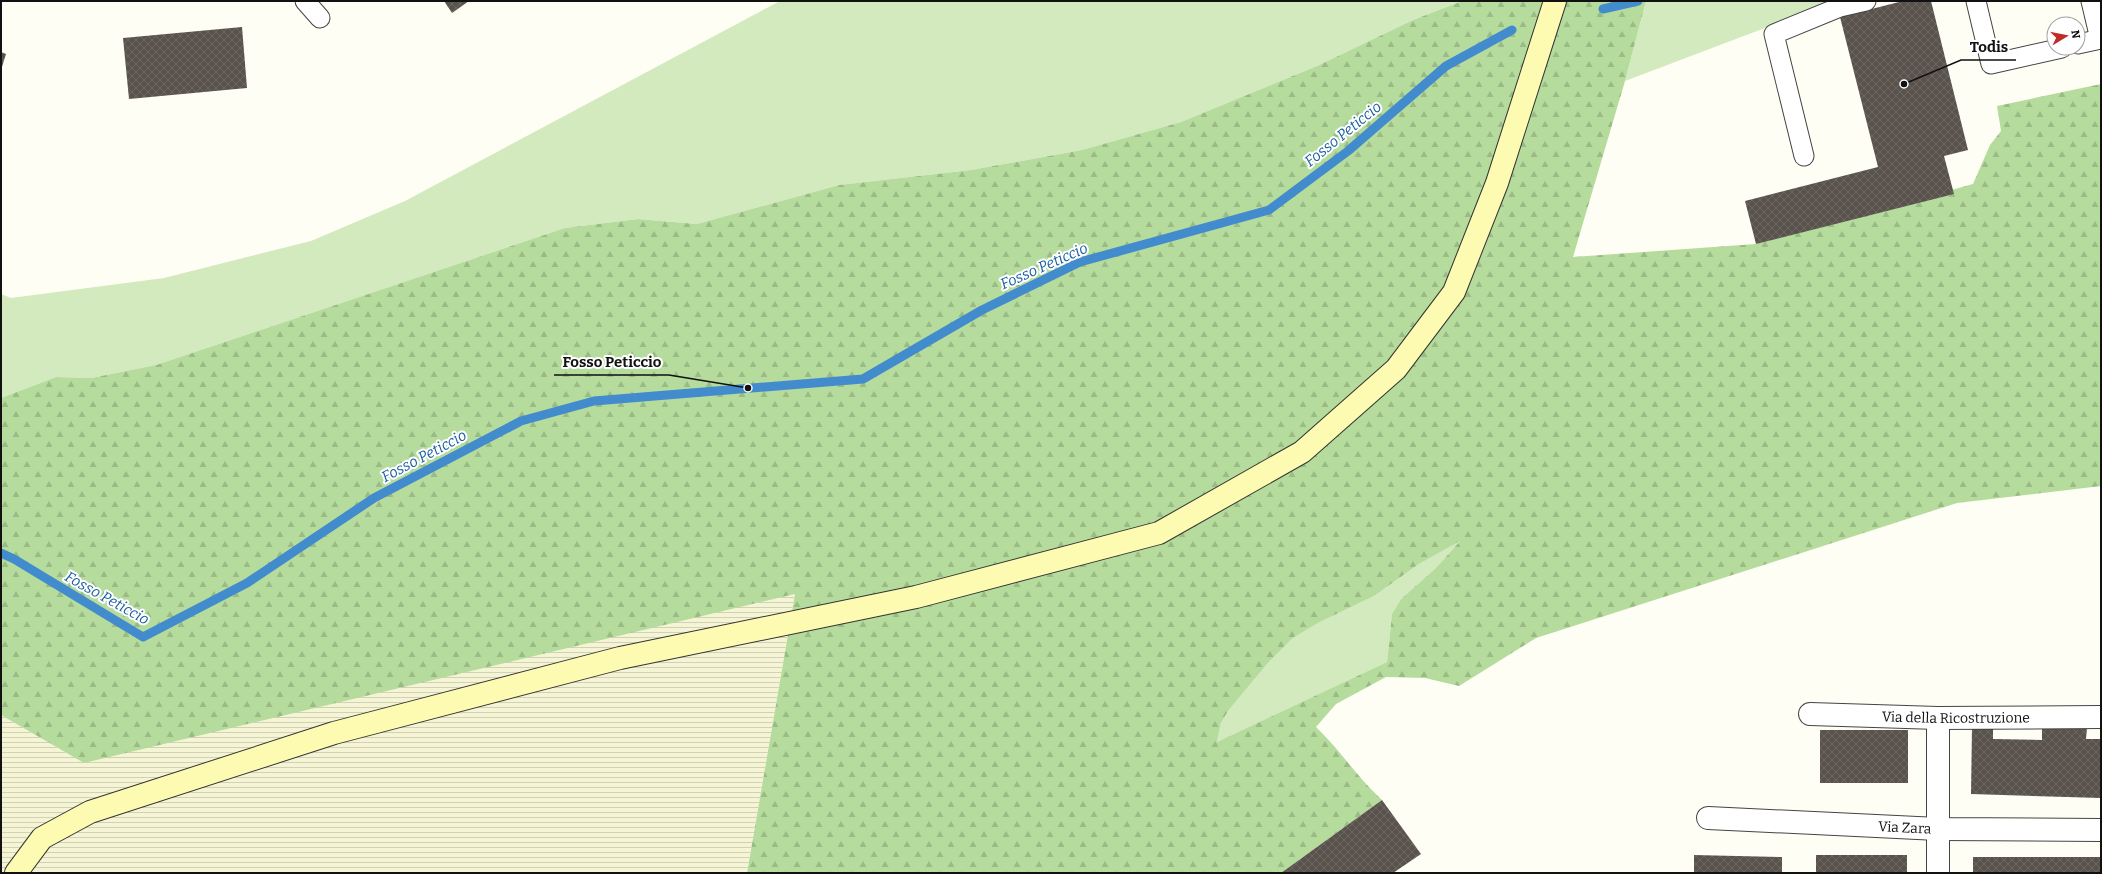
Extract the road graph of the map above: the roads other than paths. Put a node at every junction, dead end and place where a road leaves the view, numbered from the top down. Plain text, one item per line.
1 (306, 1) edge
2 (1555, 1) edge
3 (1866, 1) edge
4 (1976, 1) edge
5 (2091, 1) edge
6 (320, 18) dead end
7 (2100, 39) edge
8 (2086, 42) edge
9 (2046, 52) edge
10 (1804, 156) dead end
11 (1810, 714) dead end
12 (2101, 717) edge
13 (1938, 718) junction
14 (1708, 818) dead end
15 (1938, 829) junction
16 (2101, 830) edge
17 (16, 873) edge
18 (1938, 873) edge

1 - 6 lane
2 - 17 street
3 - 10 lane
4 - 9 lane
5 - 7 lane
7 - 8 lane
11 - 13 street, Via della Ricostruzione
12 - 13 street, Via della Ricostruzione
13 - 15 street
14 - 15 street, Via Zara
15 - 16 street, Via Zara
15 - 18 street

